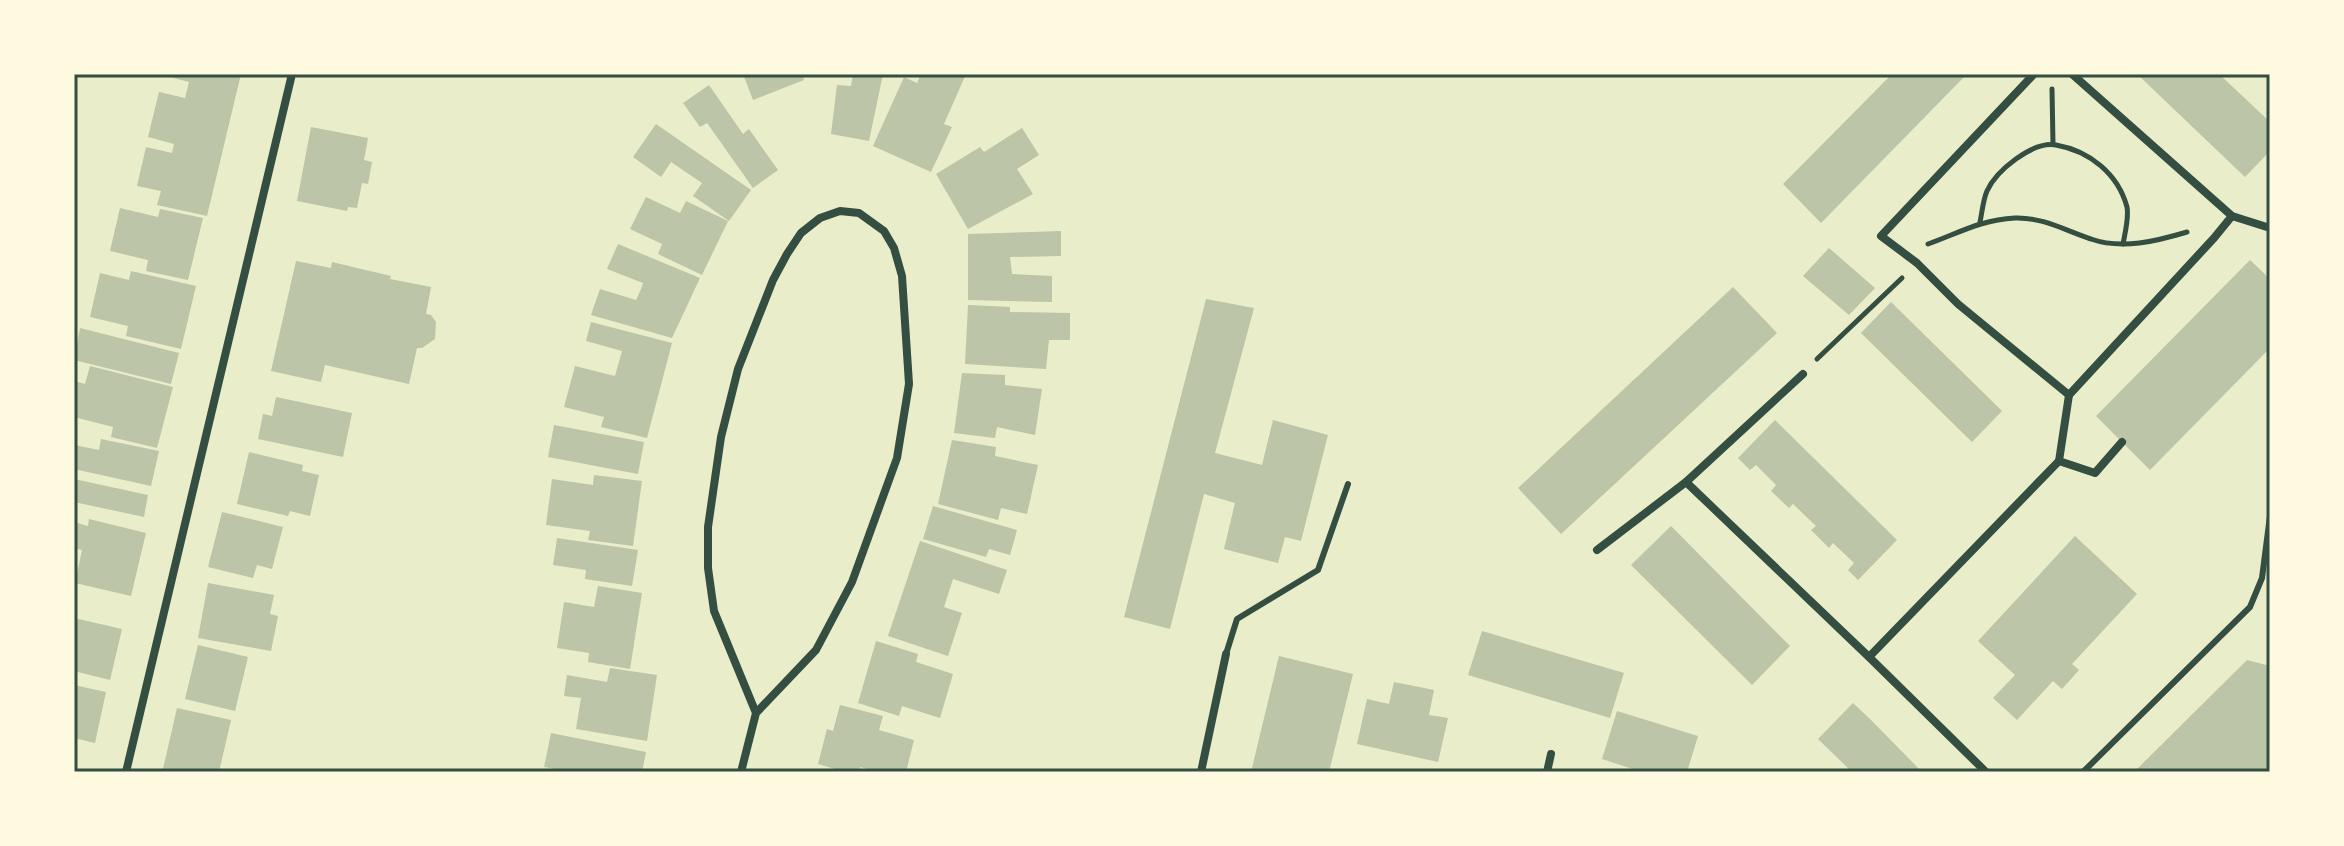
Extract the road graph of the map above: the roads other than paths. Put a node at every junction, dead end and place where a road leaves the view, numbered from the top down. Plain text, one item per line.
1 (292, 74) edge
2 (2034, 74) edge
3 (2072, 74) edge
4 (2232, 216) junction
5 (2270, 228) edge
6 (1803, 374) road end
7 (2069, 395) junction
8 (2122, 442) dead end
9 (2059, 461) junction
10 (1686, 482) junction
11 (1348, 484) dead end
12 (2270, 516) edge
13 (1597, 550) dead end
14 (1226, 654) joint
15 (1869, 657) junction
16 (756, 713) junction
17 (1551, 754) dead end
18 (126, 772) edge
19 (741, 772) edge
20 (1201, 772) edge
21 (1547, 772) edge
22 (1986, 772) edge
23 (2083, 772) edge

1 - 18 street
2 - 7 street
3 - 4 street
4 - 5 street
4 - 7 street
6 - 10 street
7 - 9 street
8 - 9 street
9 - 15 street
10 - 13 street
10 - 15 street
11 - 14 lane
12 - 23 lane
14 - 20 street
15 - 22 street
16 - 16 street
16 - 19 street
17 - 21 street

